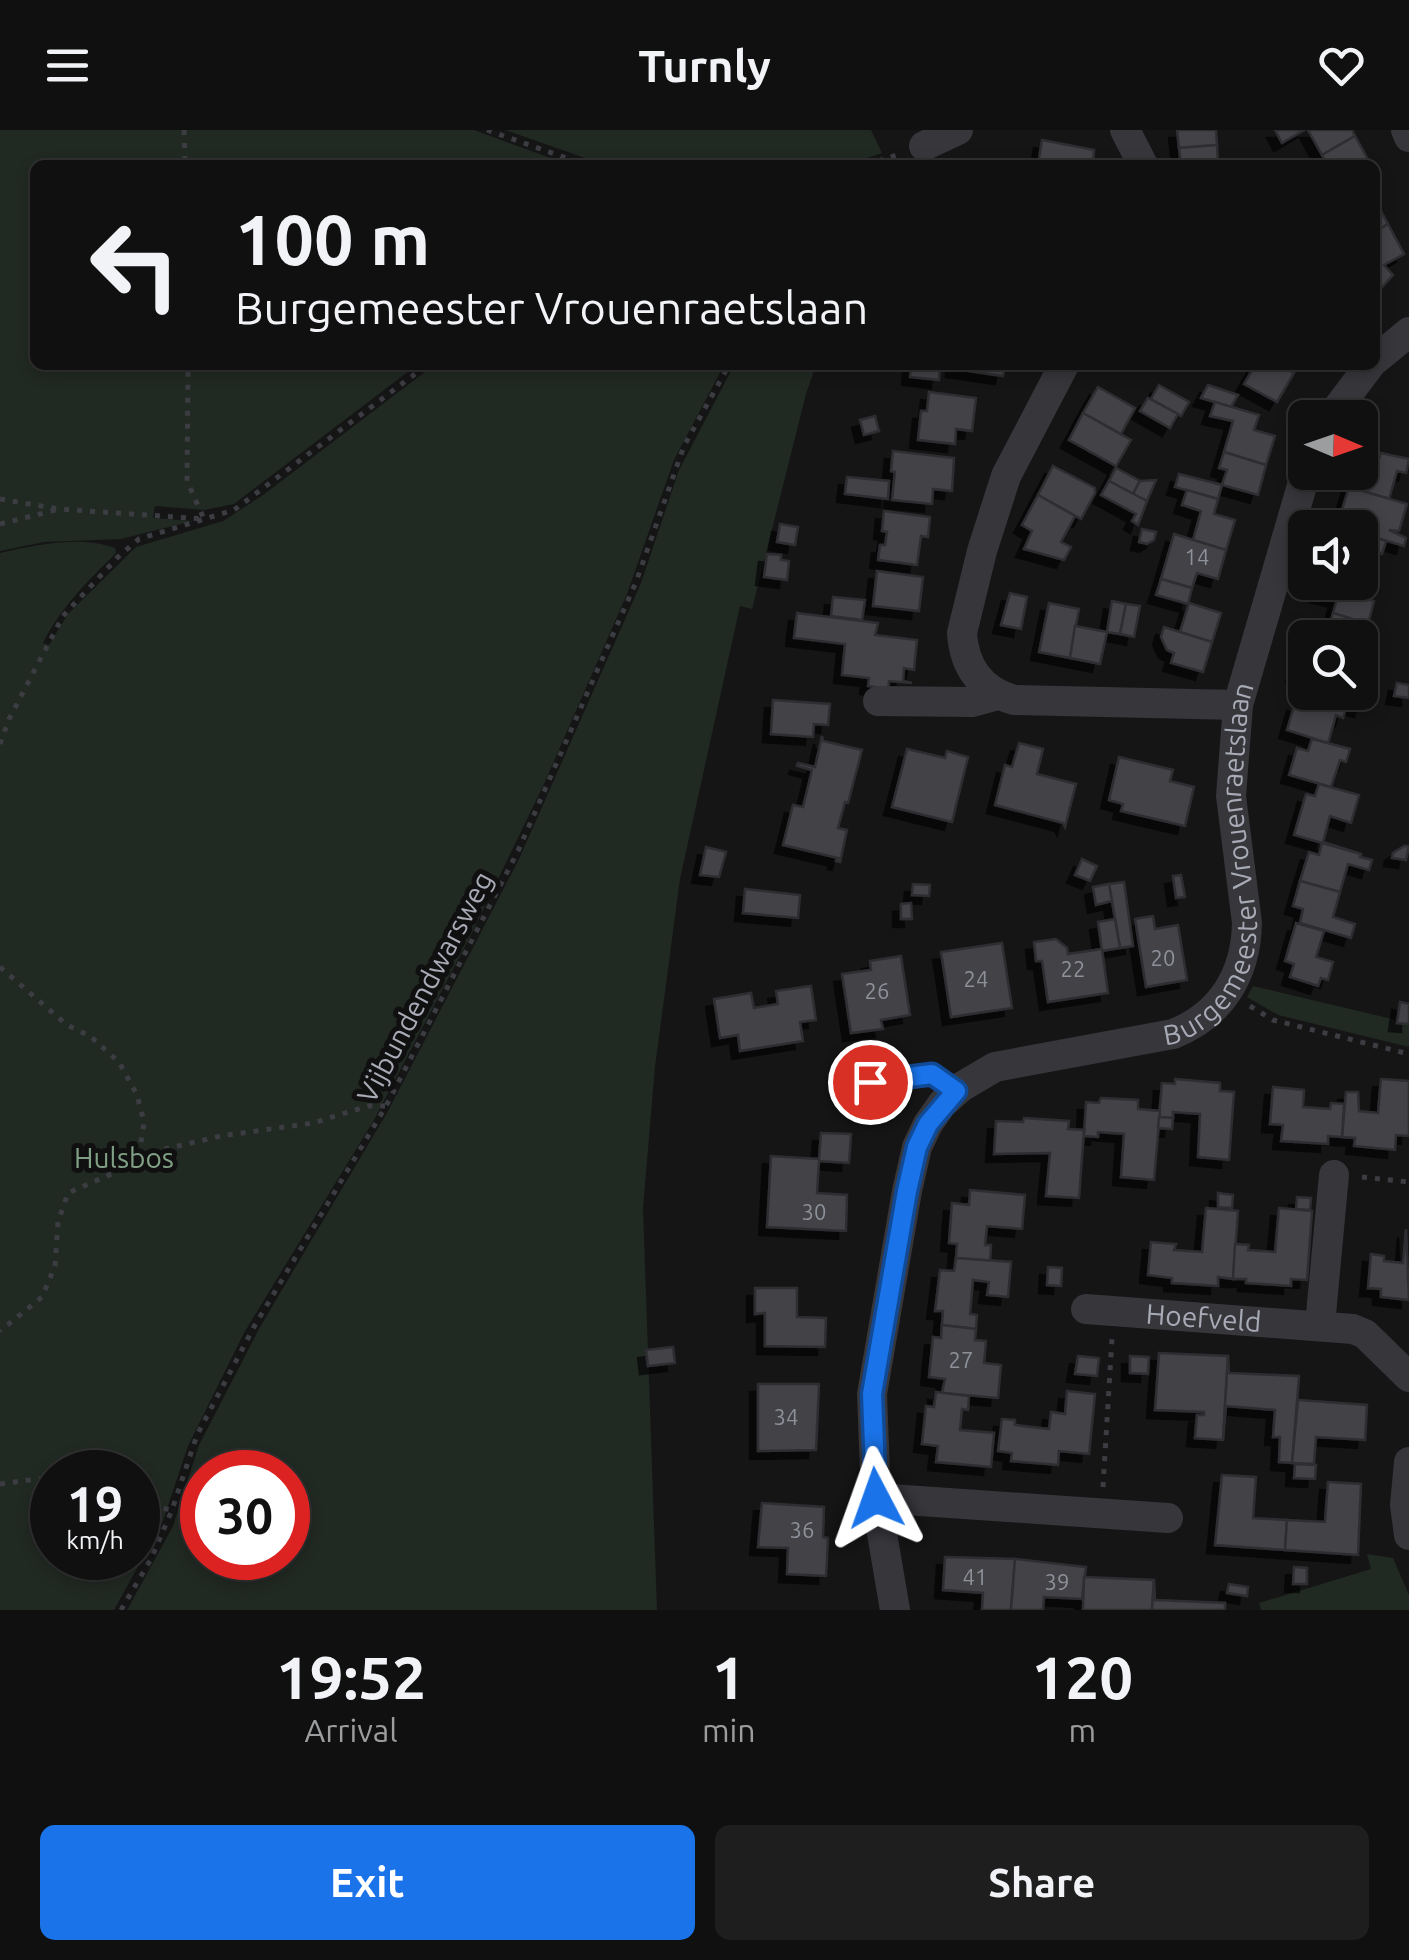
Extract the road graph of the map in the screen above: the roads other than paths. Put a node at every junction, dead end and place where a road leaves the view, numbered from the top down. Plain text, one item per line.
1 (958, 130) edge
2 (1125, 130) edge
3 (924, 146) dead end
4 (1140, 160) edge
5 (1409, 332) edge
6 (1380, 356) edge
7 (1061, 370) edge
8 (1367, 370) edge
9 (1344, 400) edge
10 (1301, 490) edge
11 (998, 695) junction
12 (878, 701) dead end
13 (1238, 705) junction
14 (842, 1086) dead end
15 (956, 1091) junction
16 (1334, 1175) road end
17 (1100, 1310) road end
18 (1320, 1325) junction
19 (1409, 1376) edge
20 (1409, 1462) edge
21 (876, 1498) junction
22 (1168, 1518) dead end
23 (1409, 1534) edge
24 (895, 1610) edge

1 - 3 street
2 - 4 street
5 - 6 street
7 - 11 street
8 - 9 street
10 - 13 street, Burgemeester Vrouenraetslaan
11 - 12 street
11 - 13 street
13 - 15 street, Burgemeester Vrouenraetslaan
14 - 15 lane
15 - 21 street, Burgemeester Vrouenraetslaan
16 - 18 street
17 - 18 street, Hoefveld
18 - 19 street, Hoefveld
20 - 23 street
21 - 22 street
21 - 24 street, Burgemeester Vrouenraetslaan

